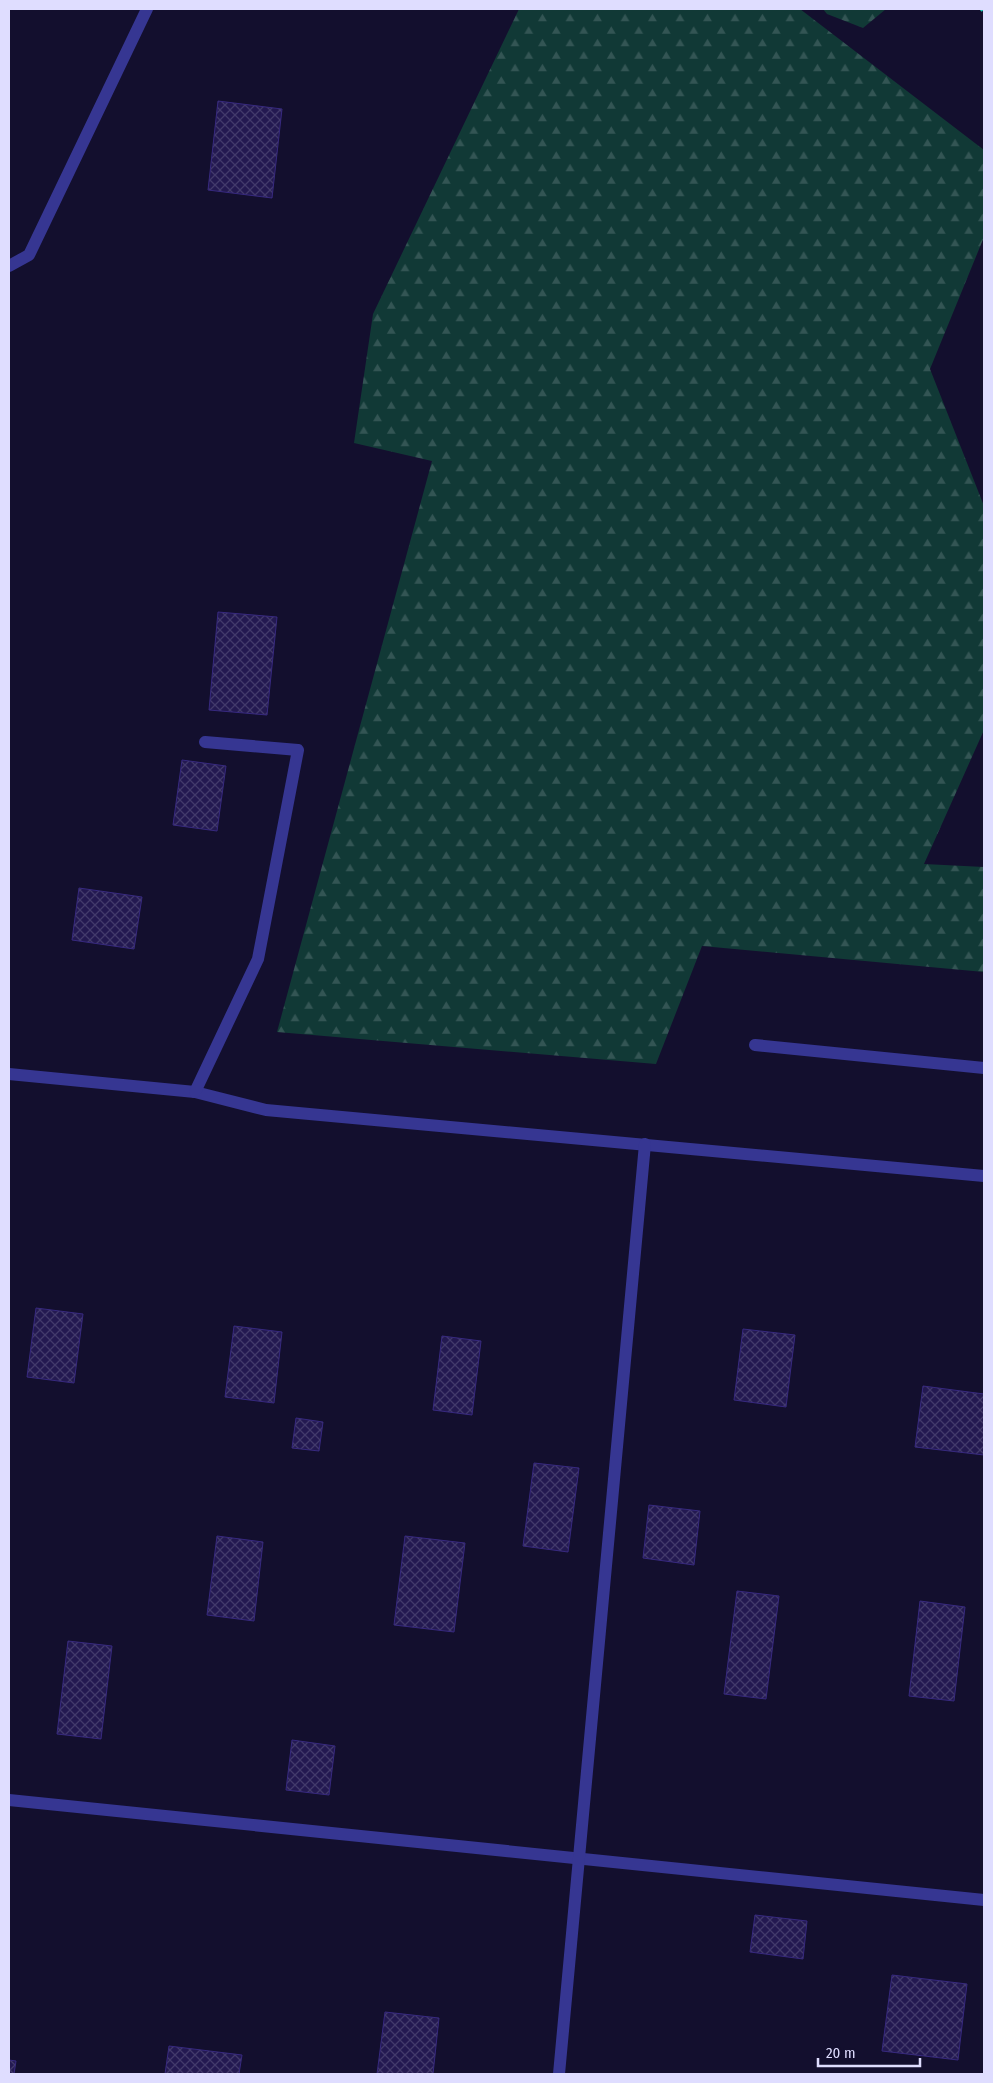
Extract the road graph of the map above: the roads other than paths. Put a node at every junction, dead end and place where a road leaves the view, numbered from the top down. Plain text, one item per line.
1 (147, 9) edge
2 (9, 266) edge
3 (205, 742) dead end
4 (755, 1045) dead end
5 (984, 1068) edge
6 (9, 1074) edge
7 (195, 1092) junction
8 (645, 1144) junction
9 (984, 1176) edge
10 (9, 1800) edge
11 (578, 1858) junction
12 (984, 1900) edge
13 (559, 2074) edge

1 - 2 street
3 - 7 street
4 - 5 street
6 - 7 street
7 - 8 street
8 - 9 street
8 - 11 street
10 - 11 street
11 - 12 street
11 - 13 street

